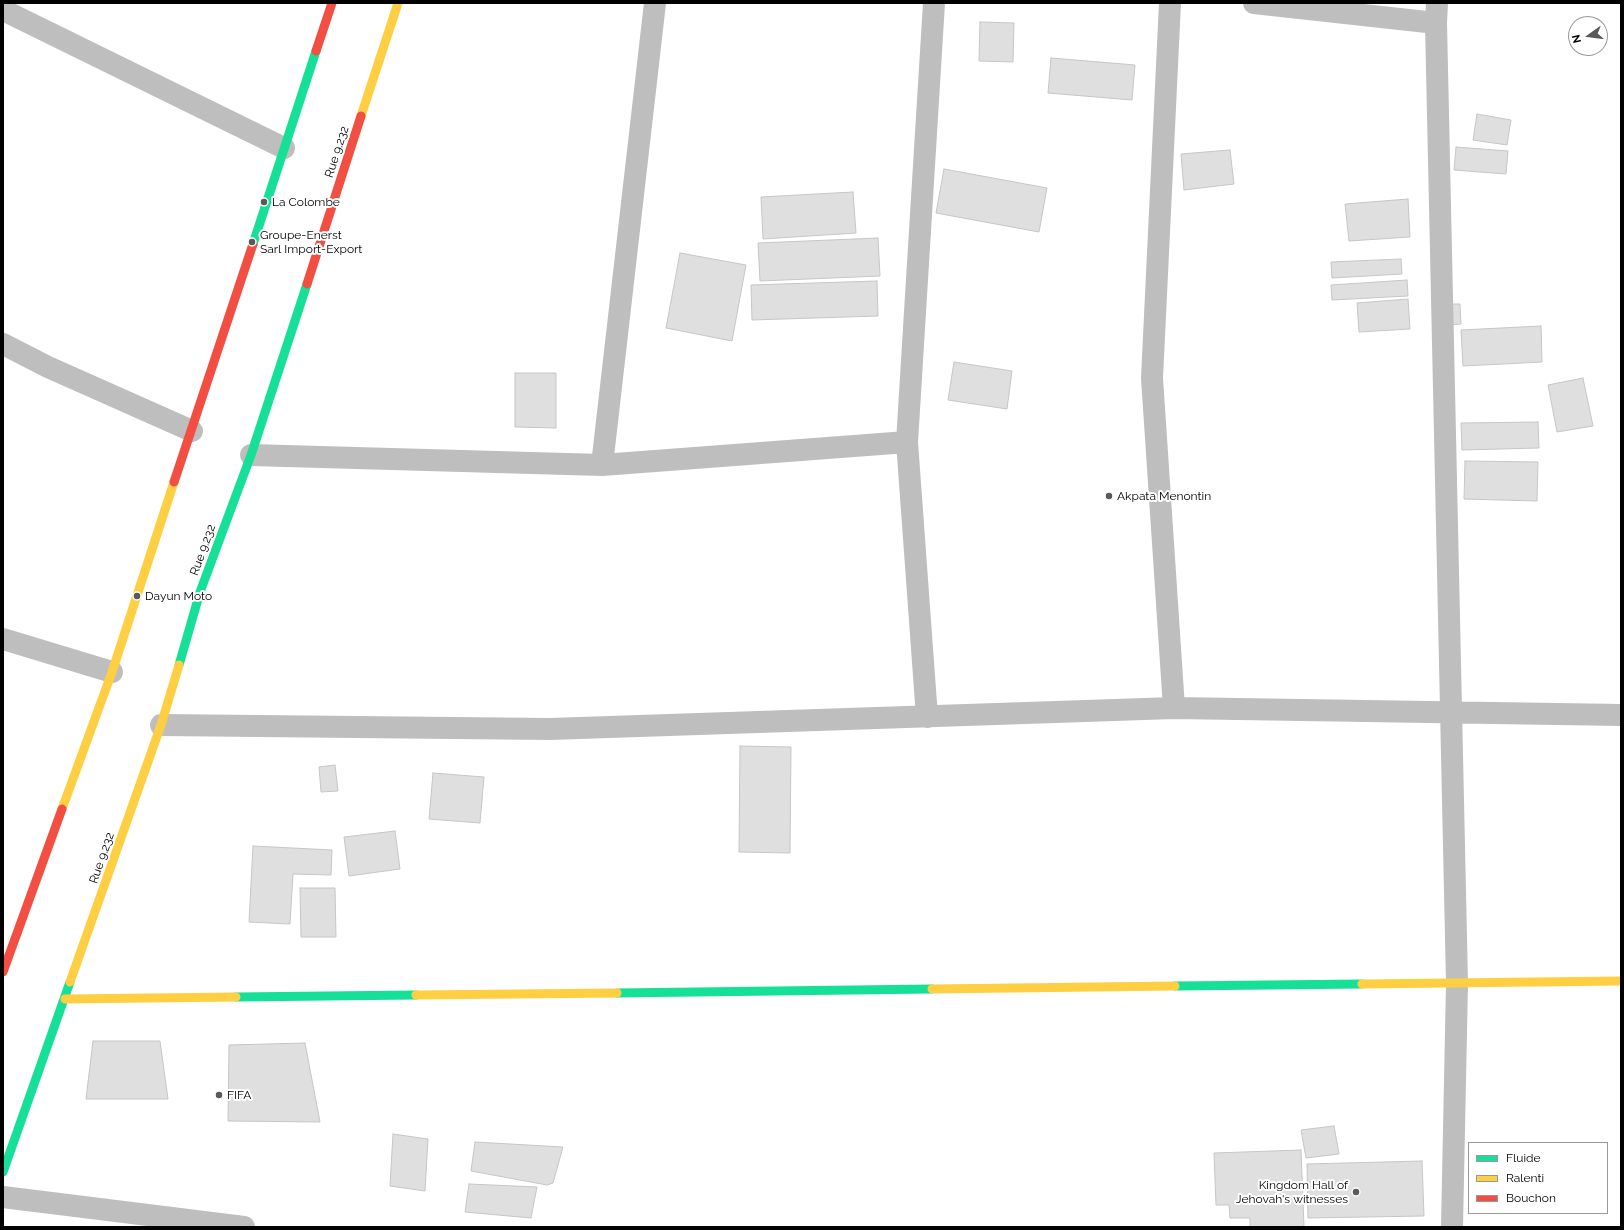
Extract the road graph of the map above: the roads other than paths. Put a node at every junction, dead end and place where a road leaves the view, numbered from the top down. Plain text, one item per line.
1 (332, 3) edge
2 (398, 3) edge
3 (655, 3) edge
4 (934, 3) edge
5 (1170, 3) edge
6 (1254, 3) edge
7 (3, 10) edge
8 (1436, 13) edge
9 (284, 148) junction
10 (3, 344) edge
11 (192, 432) junction
12 (907, 442) junction
13 (251, 456) junction
14 (602, 465) junction
15 (3, 639) edge
16 (112, 672) junction
17 (1174, 708) junction
18 (1452, 713) junction
19 (1621, 715) edge
20 (927, 717) junction
21 (161, 725) junction
22 (4, 965) edge
23 (1621, 981) edge
24 (1457, 983) junction
25 (64, 999) junction
26 (3, 1172) edge
27 (3, 1197) edge
28 (244, 1227) edge
29 (1452, 1227) edge

1 - 9 street
2 - 13 street, Rue 9.232
3 - 14 street
4 - 12 street
5 - 17 street
6 - 8 street
7 - 9 street
8 - 18 street
9 - 11 street
10 - 11 street
11 - 16 street
12 - 14 street
12 - 20 street
13 - 14 street
13 - 21 street, Rue 9.232
15 - 16 street
16 - 22 street
17 - 18 street
17 - 20 street
18 - 19 street
18 - 24 street
20 - 21 street
21 - 25 street, Rue 9.232
23 - 24 street
24 - 25 street
24 - 29 street
25 - 26 street, Rue 9.232
27 - 28 street

